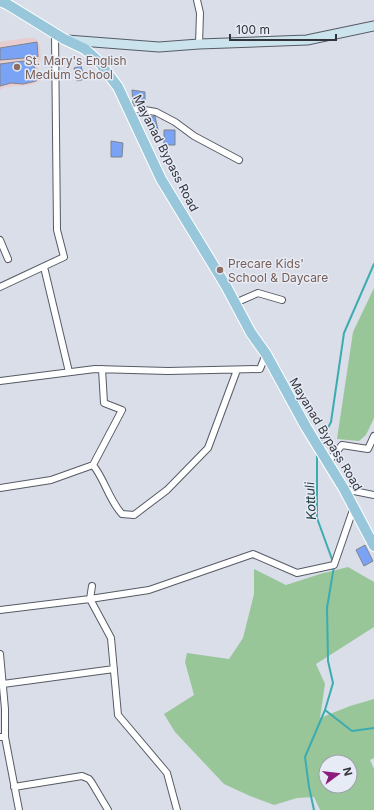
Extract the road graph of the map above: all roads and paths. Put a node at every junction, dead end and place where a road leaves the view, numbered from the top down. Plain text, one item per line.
1 (197, 0) edge
2 (0, 2) edge
3 (374, 26) edge
4 (55, 34) junction
5 (64, 39) junction
6 (86, 41) junction
7 (199, 44) junction
8 (77, 46) junction
9 (129, 110) junction
10 (239, 160) dead end
11 (0, 240) edge
12 (8, 259) dead end
13 (44, 267) junction
14 (0, 287) edge
15 (282, 300) dead end
16 (235, 303) junction
17 (266, 354) junction
18 (102, 369) junction
19 (238, 370) junction
20 (69, 372) junction
21 (0, 381) edge
22 (374, 436) edge
23 (328, 461) junction
24 (93, 465) junction
25 (0, 488) edge
26 (344, 489) junction
27 (374, 494) edge
28 (354, 507) junction
29 (374, 546) edge
30 (92, 586) dead end
31 (90, 599) junction
32 (0, 610) edge
33 (0, 654) edge
34 (114, 669) junction
35 (3, 684) junction
36 (3, 738) edge
37 (14, 787) junction
38 (19, 810) edge
39 (108, 810) edge
40 (177, 810) edge

1 - 7 street
2 - 4 main road, Mayanad Bypass Road
3 - 7 main road
4 - 5 main road, Mayanad Bypass Road
4 - 13 street
5 - 6 main road
5 - 8 main road, Mayanad Bypass Road
6 - 7 main road
6 - 8 main road
8 - 9 main road, Mayanad Bypass Road
9 - 10 street
9 - 16 main road, Mayanad Bypass Road
11 - 12 street
13 - 14 street
13 - 20 street
15 - 16 street
16 - 17 main road, Mayanad Bypass Road
17 - 19 street
17 - 23 main road, Mayanad Bypass Road
18 - 19 street
18 - 20 street
18 - 24 street
19 - 24 street
20 - 21 street
22 - 23 street
23 - 26 main road, Mayanad Bypass Road
24 - 25 street
26 - 27 street
26 - 28 main road, Mayanad Bypass Road
28 - 29 main road, Mayanad Bypass Road
28 - 31 street
30 - 31 street
31 - 32 street
31 - 34 street
33 - 35 street
34 - 35 street
34 - 40 street
35 - 36 street
36 - 37 street
37 - 38 street
37 - 39 street

